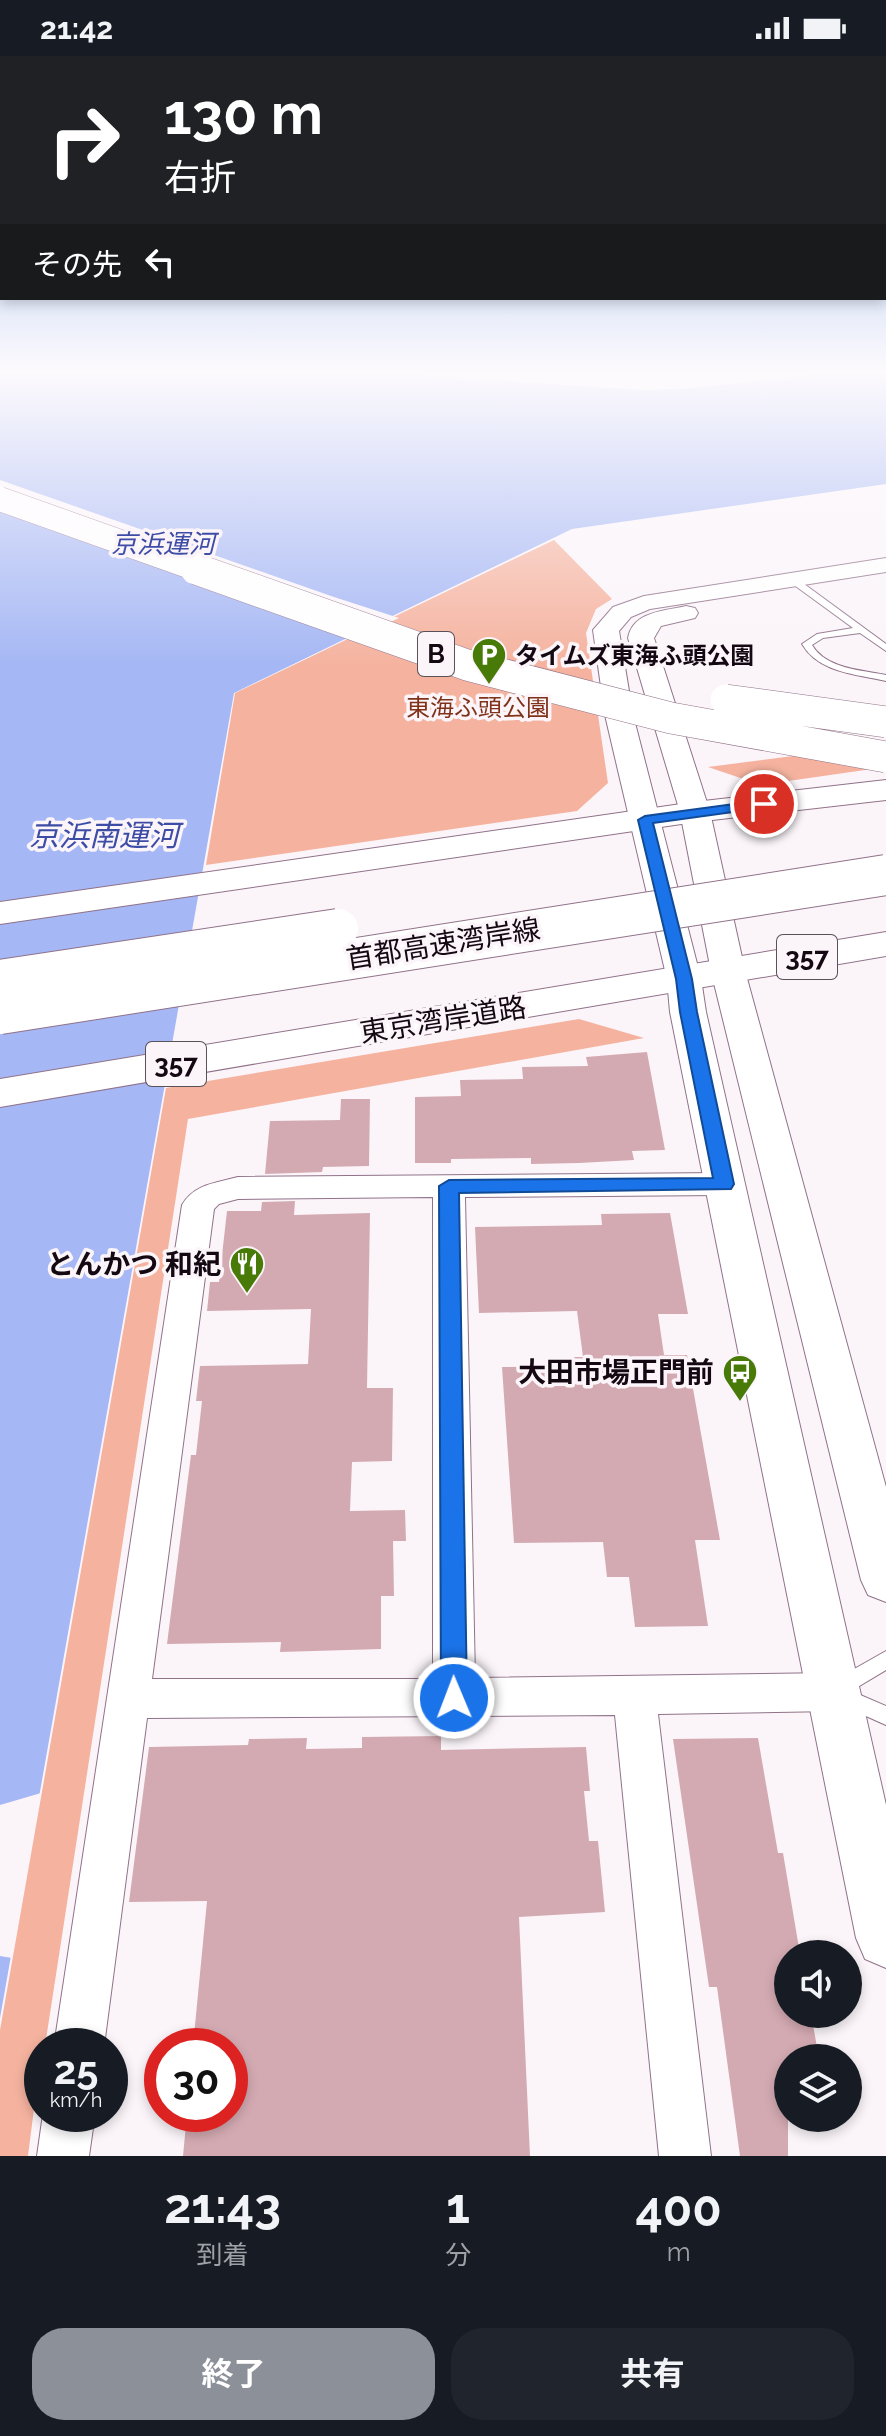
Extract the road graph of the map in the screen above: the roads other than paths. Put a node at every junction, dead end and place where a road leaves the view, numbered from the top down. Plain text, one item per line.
1 (0, 487) edge
2 (0, 499) edge
3 (886, 565) edge
4 (886, 579) edge
5 (801, 586) junction
6 (861, 630) junction
7 (886, 648) edge
8 (886, 678) edge
9 (886, 722) edge
10 (886, 757) edge
11 (875, 790) edge
12 (695, 812) junction
13 (645, 820) junction
14 (886, 846) edge
15 (886, 875) edge
16 (0, 913) edge
17 (886, 944) edge
18 (728, 971) junction
19 (684, 979) junction
20 (0, 980) edge
21 (0, 1014) edge
22 (0, 1093) edge
23 (724, 1184) junction
24 (449, 1186) junction
25 (886, 1580) edge
26 (886, 1660) edge
27 (833, 1692) junction
28 (634, 1695) junction
29 (454, 1698) junction
30 (128, 1699) junction
31 (886, 1716) edge
32 (886, 1938) edge
33 (82, 2028) edge
34 (66, 2132) edge
35 (63, 2156) edge
36 (685, 2156) edge

1 - 9 highway, B, bridge
2 - 10 highway, B, bridge
3 - 5 street
4 - 5 street
5 - 6 lane
5 - 12 street
5 - 13 street
6 - 7 lane
6 - 8 lane
11 - 12 highway
12 - 13 highway
12 - 18 street
13 - 16 highway
13 - 19 street
14 - 20 highway, 首都高速湾岸線, bridge
15 - 21 highway, 首都高速湾岸線, bridge
17 - 18 highway, 東京湾岸道路 / 357
18 - 19 highway, 東京湾岸道路 / 357
18 - 25 street
19 - 22 highway, 東京湾岸道路 / 357
19 - 23 street
23 - 24 street
23 - 27 street
24 - 29 street
24 - 30 street
26 - 27 lane
27 - 28 street
27 - 31 lane
27 - 32 street
28 - 29 street
28 - 36 street
29 - 30 street
30 - 33 street
34 - 35 street

